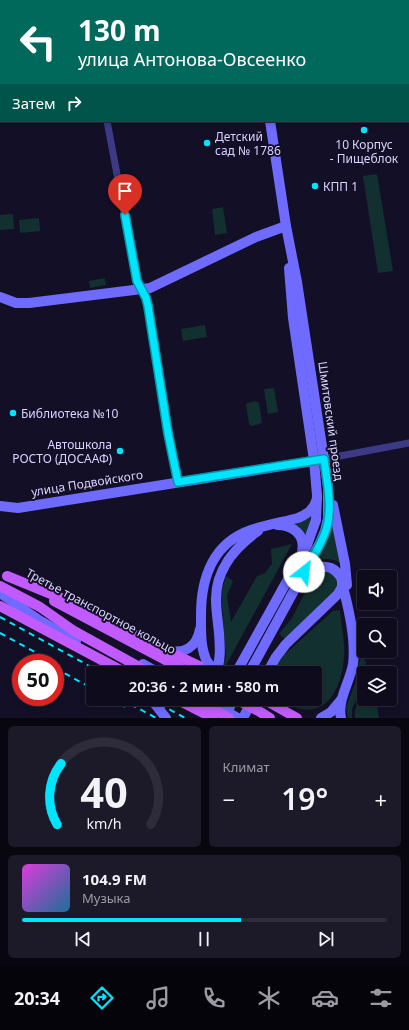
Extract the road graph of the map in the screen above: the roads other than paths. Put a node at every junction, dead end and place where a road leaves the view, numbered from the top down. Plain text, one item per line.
1 (107, 122) edge
2 (270, 122) edge
3 (286, 226) junction
4 (141, 289) junction
5 (0, 297) edge
6 (409, 443) edge
7 (319, 460) junction
8 (178, 482) junction
9 (317, 495) junction
10 (0, 506) edge
11 (271, 525) junction
12 (302, 554) junction
13 (4, 574) edge
14 (342, 580) junction
15 (297, 585) junction
16 (0, 586) edge
17 (0, 592) edge
18 (348, 605) junction
19 (0, 606) edge
20 (40, 607) junction
21 (201, 620) junction
22 (157, 646) junction
23 (94, 656) junction
24 (205, 665) joint
25 (109, 666) edge
26 (113, 666) edge
27 (121, 666) edge
28 (137, 666) edge
29 (146, 666) edge
30 (177, 666) edge
31 (218, 666) edge
32 (240, 666) edge
33 (253, 666) edge
34 (271, 666) edge
35 (346, 687) junction
36 (157, 706) edge
37 (189, 706) edge
38 (208, 706) edge
39 (217, 706) edge
40 (218, 706) edge
41 (231, 706) edge
42 (248, 706) edge
43 (249, 706) edge
44 (276, 706) joint
45 (166, 718) edge
46 (212, 718) edge
47 (224, 718) edge
48 (229, 718) edge
49 (238, 718) edge
50 (243, 718) edge
51 (270, 718) edge
52 (297, 718) edge
53 (302, 718) edge
54 (321, 718) edge
55 (341, 718) edge

1 - 4 street
2 - 3 main road, Шмитовский проезд
3 - 4 main road
3 - 7 main road, Шмитовский проезд
4 - 5 main road
4 - 8 street
6 - 7 street
7 - 8 main road, улица Подвойского
7 - 9 main road, Шмитовский проезд
7 - 15 main road, Шмитовский проезд
7 - 18 main road
8 - 10 main road, улица Подвойского
9 - 11 main road
9 - 12 main road, Шмитовский проезд
11 - 12 main road
11 - 21 main road
11 - 31 main road
12 - 32 main road, Шмитовский проезд
13 - 22 main road
13 - 30 main road, Третье транспортное кольцо
14 - 15 main road
14 - 18 main road
14 - 34 main road
15 - 33 main road, Шмитовский проезд
16 - 20 main road
17 - 27 main road
18 - 35 main road
19 - 23 main road
20 - 28 main road
20 - 29 main road
21 - 22 main road
21 - 24 main road
22 - 24 main road
23 - 25 main road
23 - 26 main road
35 - 54 main road
35 - 55 main road
36 - 45 main road, bridge
37 - 46 main road, bridge
38 - 48 main road, bridge
39 - 49 main road, bridge
40 - 46 main road
41 - 47 main road
42 - 51 main road, bridge
43 - 50 main road
44 - 52 main road
44 - 53 main road

